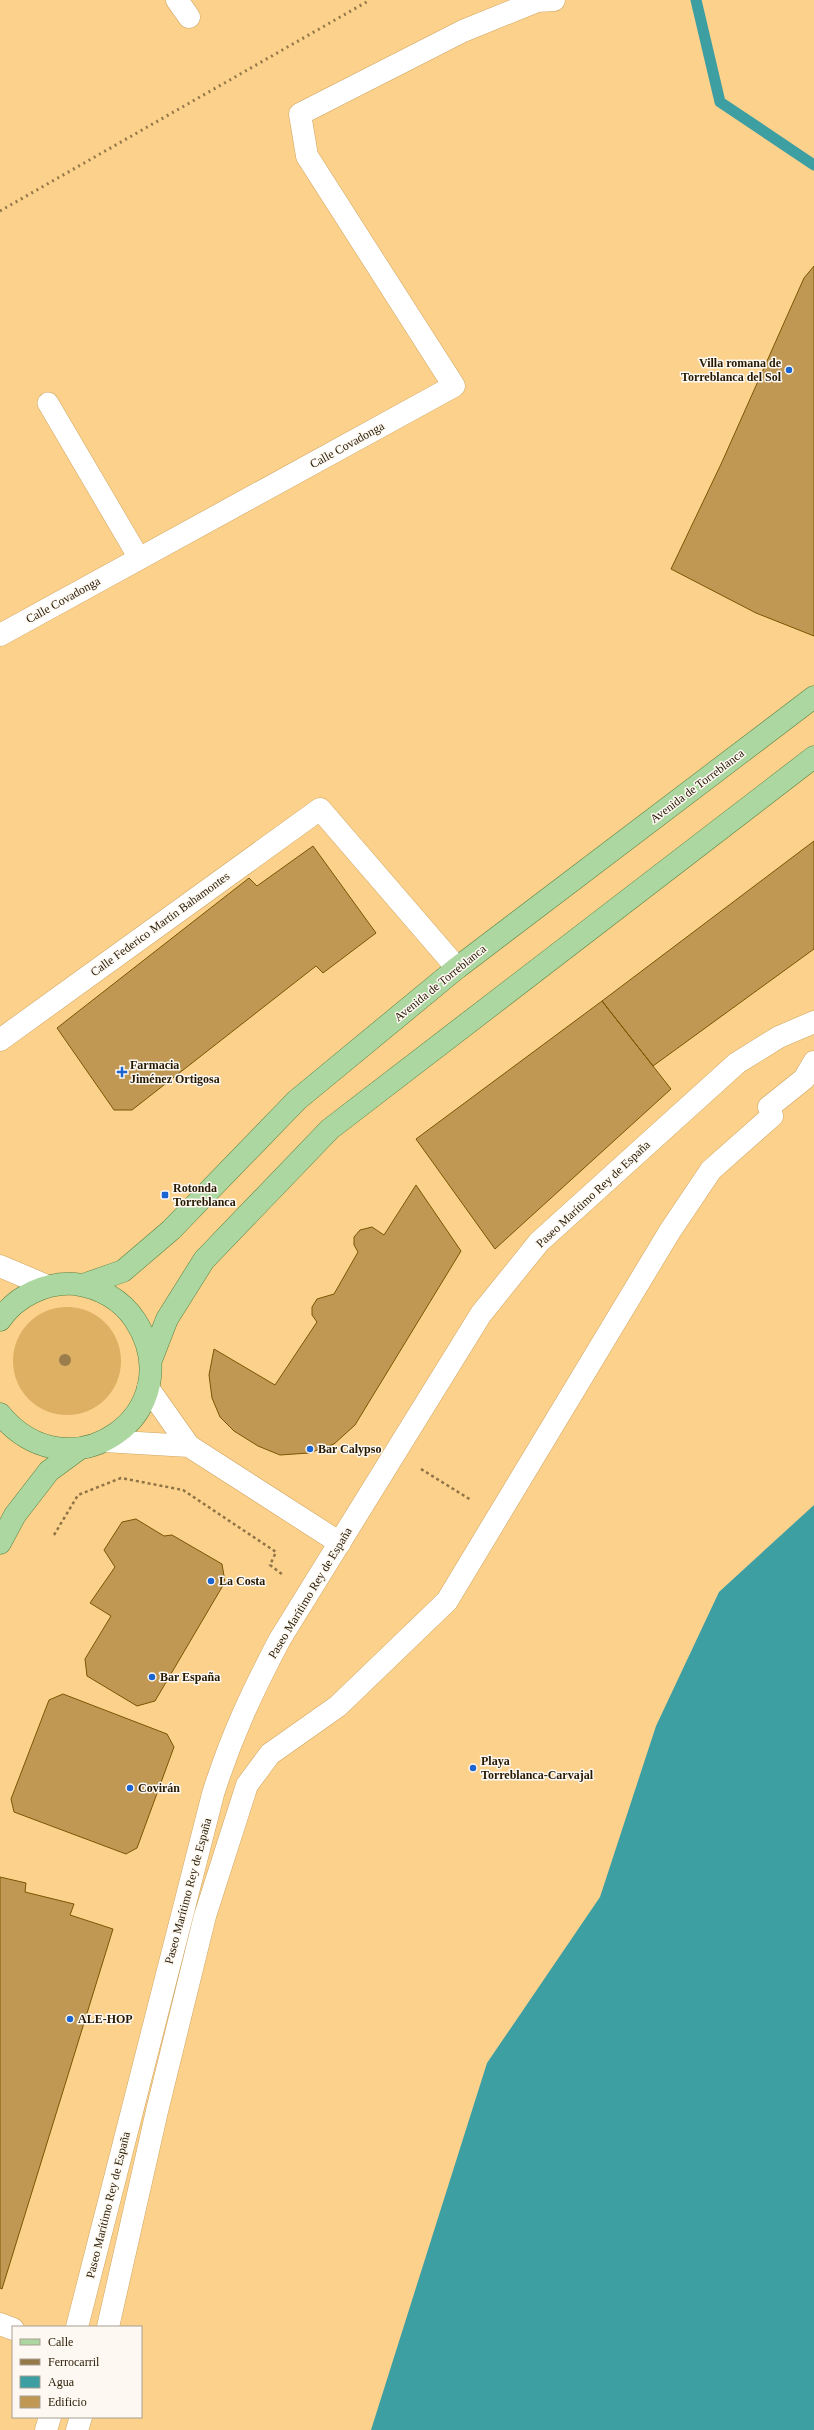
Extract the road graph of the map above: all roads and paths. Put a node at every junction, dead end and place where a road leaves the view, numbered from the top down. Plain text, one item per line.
1 (554, 0) edge
2 (48, 403) dead end
3 (139, 558) junction
4 (0, 635) edge
5 (814, 697) edge
6 (814, 757) edge
7 (457, 968) junction
8 (814, 1022) edge
9 (0, 1040) edge
10 (814, 1062) edge
11 (0, 1266) edge
12 (83, 1285) junction
13 (47, 1286) junction
14 (0, 1320) edge
15 (151, 1360) junction
16 (148, 1388) junction
17 (0, 1414) edge
18 (104, 1441) junction
19 (189, 1446) junction
20 (79, 1449) junction
21 (394, 1452) junction
22 (499, 1517) junction
23 (54, 1535) dead end
24 (0, 1543) edge
25 (340, 1543) junction
26 (308, 1593) junction
27 (0, 2324) edge
28 (77, 2326) edge
29 (108, 2326) edge
30 (12, 2329) edge
31 (50, 2418) edge
32 (82, 2418) edge
33 (46, 2430) edge
34 (77, 2430) edge

1 - 3 street, Calle Covadonga
2 - 3 lane
3 - 4 street, Calle Covadonga
5 - 7 main road, Avenida de Torreblanca
6 - 15 main road
7 - 9 street, Calle Federico Martin Bahamontes
7 - 12 main road, Avenida de Torreblanca
8 - 21 street, Paseo Marítimo Rey de España
10 - 22 street
11 - 13 street
12 - 13 main road
12 - 15 main road
13 - 14 main road
15 - 16 main road
16 - 18 main road
16 - 19 street
17 - 20 main road
18 - 19 street
18 - 20 main road
19 - 25 street
20 - 24 main road
21 - 22 path
21 - 25 street, Paseo Marítimo Rey de España
22 - 29 street
23 - 26 path
25 - 26 street, Paseo Marítimo Rey de España
26 - 28 street, Paseo Marítimo Rey de España
27 - 30 street
31 - 33 street
32 - 34 street

